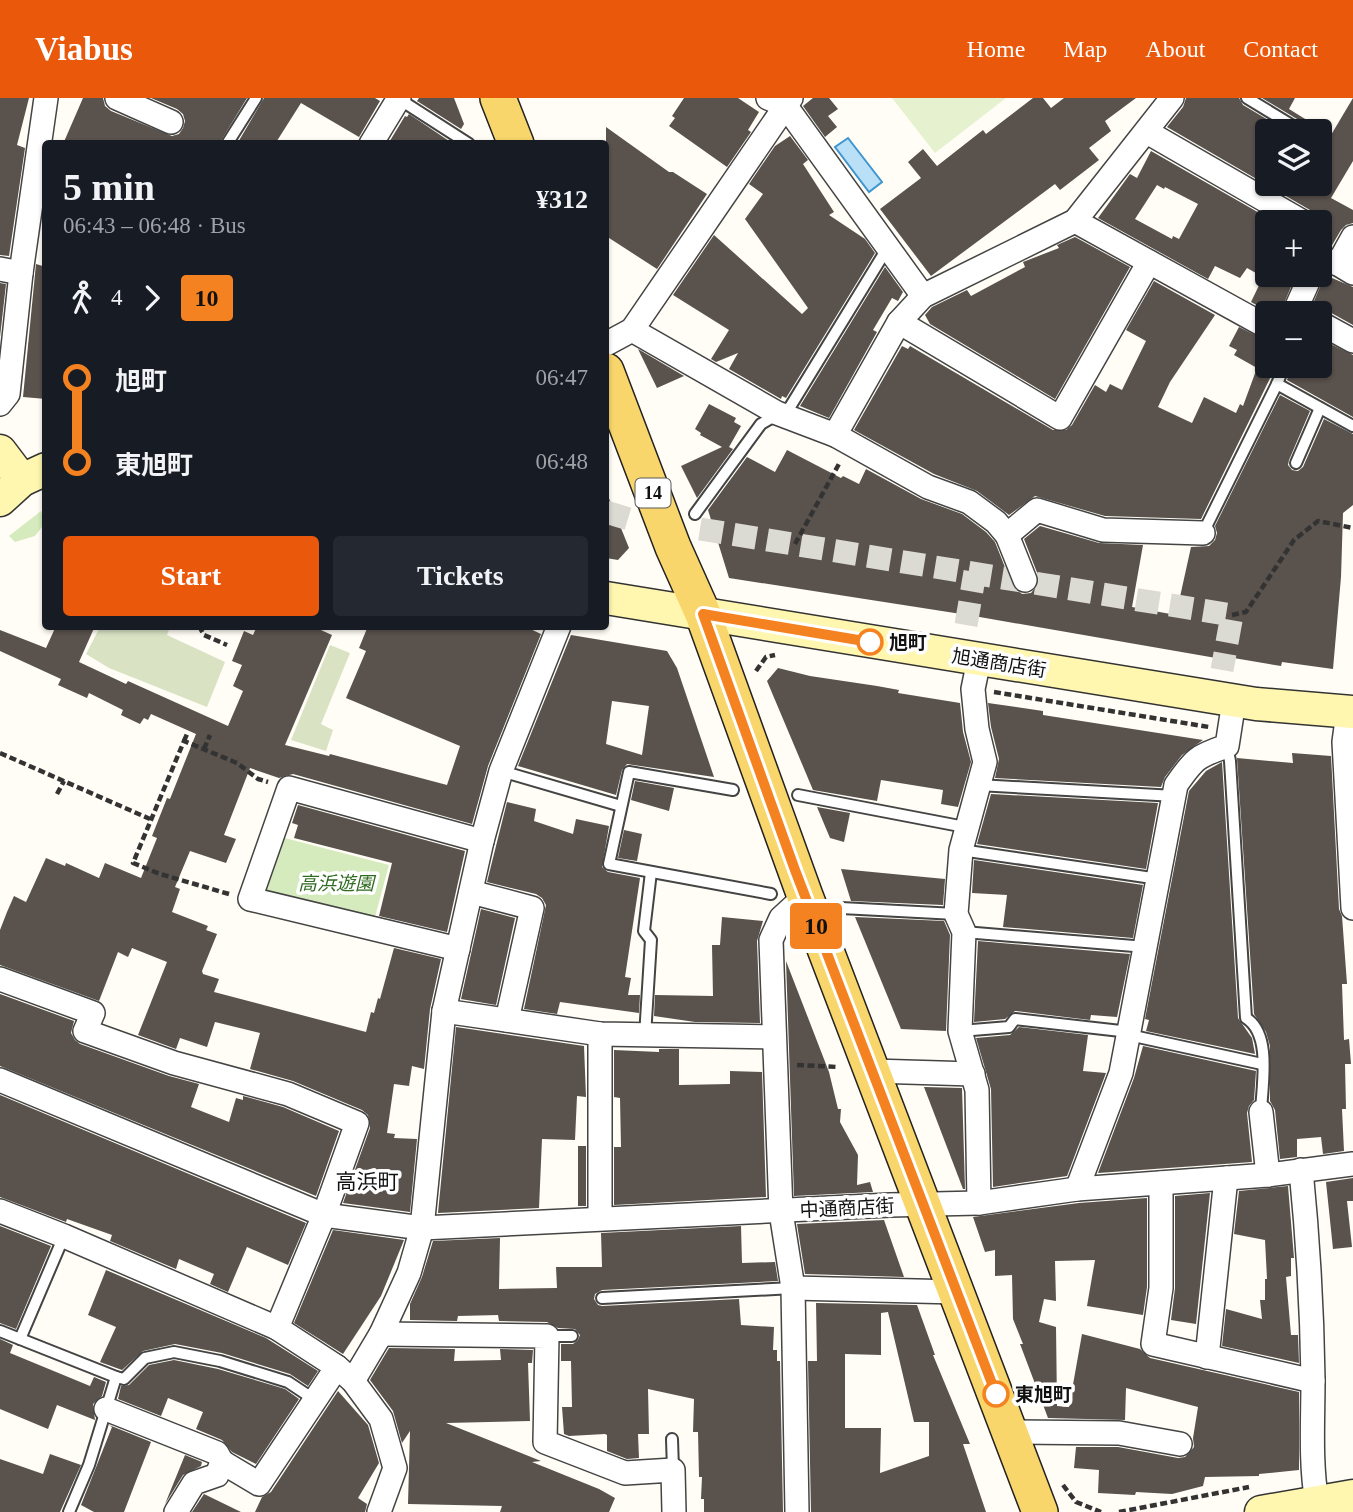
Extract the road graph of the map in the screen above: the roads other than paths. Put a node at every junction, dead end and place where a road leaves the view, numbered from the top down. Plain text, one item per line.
1 (46, 98) edge
2 (117, 98) edge
3 (256, 98) edge
4 (399, 98) edge
5 (498, 98) edge
6 (1172, 98) edge
7 (1247, 98) edge
8 (781, 101) edge
9 (1282, 119) edge
10 (171, 122) dead end
11 (1147, 132) junction
12 (230, 140) edge
13 (373, 140) edge
14 (463, 140) edge
15 (514, 140) edge
16 (1282, 210) edge
17 (1075, 221) junction
18 (1353, 237) edge
19 (888, 247) junction
20 (1149, 262) junction
21 (1337, 265) edge
22 (10, 271) edge
23 (923, 296) junction
24 (1255, 320) edge
25 (899, 322) junction
26 (632, 330) junction
27 (1332, 330) edge
28 (1353, 341) edge
29 (609, 342) edge
30 (1279, 378) edge
31 (609, 379) edge
32 (1277, 384) junction
33 (0, 404) edge
34 (1320, 408) junction
35 (777, 413) junction
36 (1353, 426) edge
37 (843, 439) junction
38 (0, 452) edge
39 (1296, 463) dead end
40 (23, 483) edge
41 (695, 514) dead end
42 (1203, 533) joint
43 (1007, 535) junction
44 (1025, 580) dead end
45 (609, 598) edge
46 (703, 614) junction
47 (557, 630) edge
48 (979, 660) junction
49 (1234, 701) junction
50 (1351, 712) edge
51 (1227, 746) junction
52 (501, 771) junction
53 (977, 784) junction
54 (733, 790) dead end
55 (798, 795) dead end
56 (1175, 796) junction
57 (621, 806) junction
58 (965, 827) junction
59 (482, 841) junction
60 (961, 850) junction
61 (651, 872) junction
62 (1159, 879) junction
63 (471, 892) junction
64 (771, 894) dead end
65 (805, 896) junction
66 (841, 908) dead end
67 (1353, 908) edge
68 (960, 923) junction
69 (1146, 947) junction
70 (458, 949) junction
71 (0, 979) edge
72 (444, 1011) junction
73 (507, 1020) junction
74 (960, 1031) junction
75 (600, 1034) junction
76 (1129, 1035) junction
77 (645, 1036) junction
78 (774, 1037) junction
79 (1262, 1064) junction
80 (873, 1071) junction
81 (973, 1074) junction
82 (0, 1080) edge
83 (1261, 1112) joint
84 (1353, 1164) edge
85 (1301, 1170) junction
86 (1268, 1175) junction
87 (1226, 1178) junction
88 (1161, 1183) junction
89 (1077, 1189) junction
90 (979, 1203) junction
91 (924, 1205) junction
92 (0, 1211) edge
93 (781, 1212) junction
94 (324, 1214) junction
95 (600, 1218) junction
96 (422, 1228) junction
97 (64, 1236) junction
98 (793, 1288) junction
99 (957, 1292) junction
100 (602, 1298) dead end
101 (277, 1328) junction
102 (0, 1331) edge
103 (381, 1334) junction
104 (547, 1336) junction
105 (572, 1336) dead end
106 (20, 1339) junction
107 (1207, 1356) junction
108 (345, 1374) junction
109 (116, 1377) junction
110 (1313, 1381) junction
111 (315, 1400) junction
112 (106, 1409) junction
113 (1010, 1432) junction
114 (672, 1438) dead end
115 (1180, 1444) dead end
116 (222, 1462) junction
117 (673, 1470) junction
118 (1353, 1496) edge
119 (1261, 1498) edge
120 (1317, 1503) junction
121 (69, 1512) edge
122 (176, 1512) edge
123 (379, 1512) edge
124 (674, 1512) edge
125 (797, 1512) edge
126 (1040, 1512) edge

1 - 22 street
2 - 10 street
3 - 12 lane
4 - 13 street
4 - 14 lane
5 - 15 main road
6 - 11 street
7 - 9 lane
8 - 19 street
8 - 26 street
11 - 16 street
11 - 17 street
17 - 20 street
17 - 23 street
18 - 21 street
19 - 23 street
19 - 35 lane
20 - 24 street
20 - 25 street
22 - 33 street
23 - 25 street
25 - 37 street
26 - 29 street
26 - 35 street
27 - 28 street
30 - 32 lane
31 - 46 main road, 14
32 - 34 lane
32 - 42 lane
34 - 36 lane
34 - 39 lane
35 - 37 street
35 - 41 lane
37 - 43 street
38 - 40 street
42 - 43 street
43 - 44 street
45 - 46 street, 旭通商店街
46 - 48 street, 旭通商店街
46 - 65 main road, 14
47 - 52 street
48 - 49 street, 旭通商店街
48 - 53 street
49 - 50 street, 旭通商店街
49 - 51 street
50 - 67 street
51 - 56 street
51 - 79 lane
52 - 57 lane
52 - 59 street
53 - 56 lane
53 - 58 street
54 - 57 lane
55 - 58 lane
56 - 62 street
57 - 61 lane
58 - 60 street
59 - 63 street
59 - 70 street
60 - 62 lane
60 - 68 street
61 - 64 lane
61 - 77 lane
62 - 69 street
63 - 70 street
63 - 73 street
65 - 78 street
65 - 80 main road, 14
66 - 68 lane
68 - 69 lane
68 - 74 street
69 - 76 street
70 - 72 street
71 - 94 street
72 - 73 street
72 - 96 street
73 - 75 street
74 - 76 lane
74 - 81 street
75 - 77 street
75 - 95 street
76 - 79 lane
76 - 89 street
77 - 78 street
78 - 93 street
79 - 83 lane
80 - 81 street
80 - 91 main road, 14
81 - 90 street
82 - 94 street, 中通商店街
83 - 86 street
84 - 85 street, 中通商店街
85 - 86 street, 中通商店街
85 - 110 street
86 - 87 street, 中通商店街
87 - 88 street, 中通商店街
87 - 107 street
88 - 89 street, 中通商店街
88 - 107 street
89 - 90 street, 中通商店街
90 - 91 street, 中通商店街
91 - 93 street, 中通商店街
91 - 99 main road, 14
92 - 97 street
93 - 95 street, 中通商店街
93 - 98 street
94 - 96 street, 中通商店街
94 - 101 street
95 - 96 street, 中通商店街
96 - 103 street
97 - 101 street
97 - 106 lane
98 - 99 street
98 - 100 lane
98 - 125 street
99 - 113 main road, 14
101 - 108 street
102 - 106 lane
103 - 104 street
103 - 108 street
104 - 105 lane
104 - 117 street
106 - 109 lane
107 - 110 street
108 - 111 street
108 - 123 street
109 - 111 lane
109 - 112 lane
110 - 120 street
111 - 116 street
112 - 116 street
112 - 121 lane
113 - 115 street
113 - 126 main road, 14
114 - 117 lane
116 - 122 street
117 - 124 street
118 - 120 street
119 - 120 street

